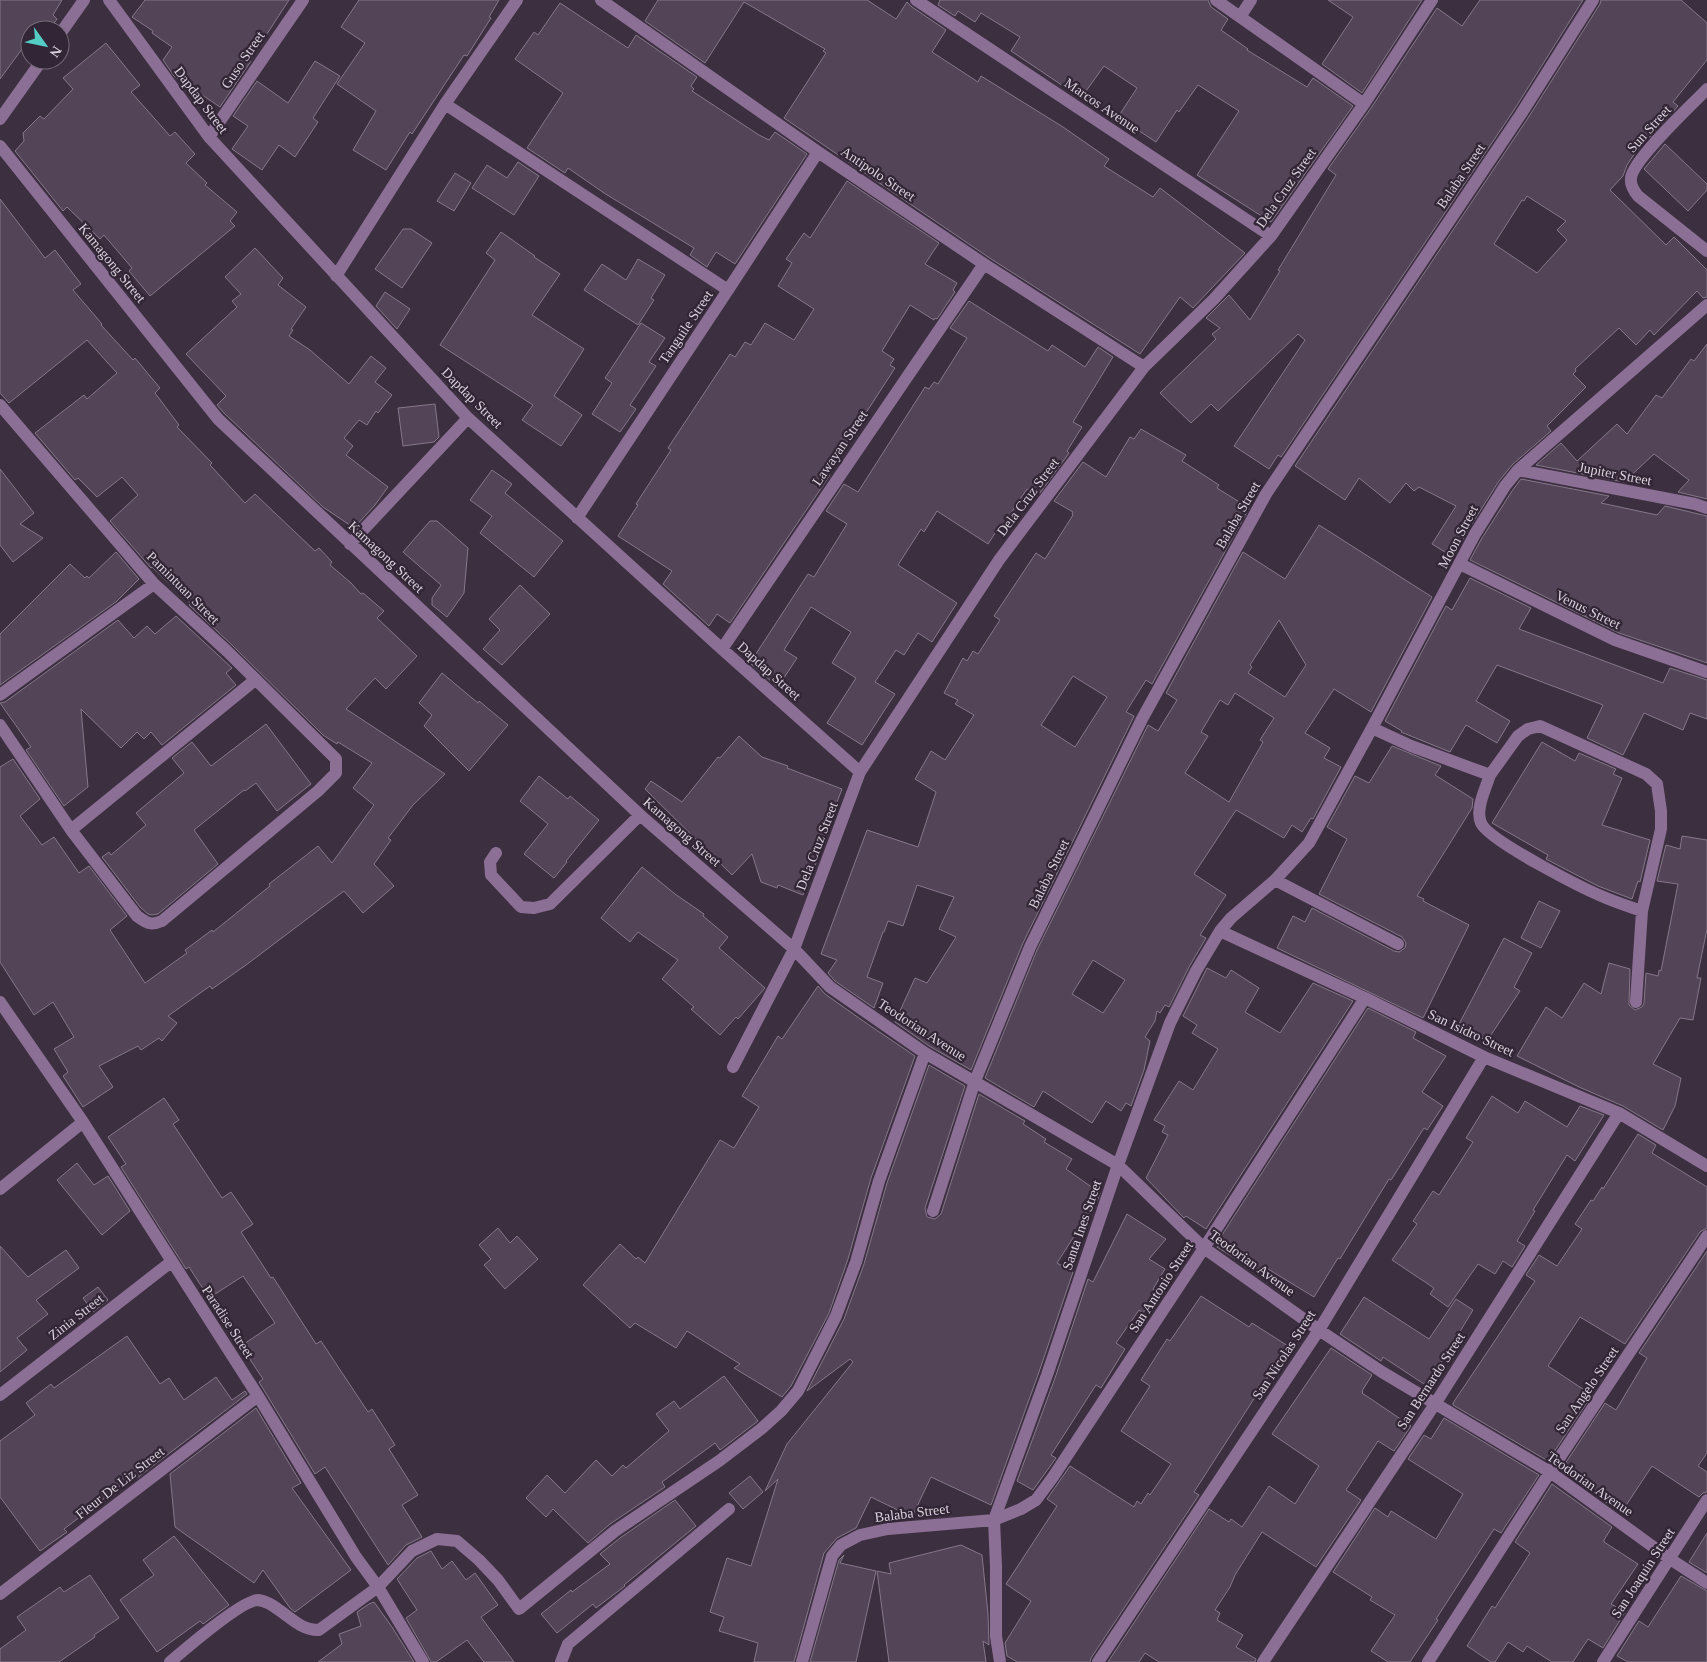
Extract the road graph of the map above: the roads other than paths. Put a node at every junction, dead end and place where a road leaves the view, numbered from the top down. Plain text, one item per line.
1 (84, 0) edge
2 (109, 0) edge
3 (303, 0) edge
4 (517, 0) edge
5 (601, 0) edge
6 (916, 0) edge
7 (1216, 0) edge
8 (1251, 0) edge
9 (1432, 0) edge
10 (1593, 0) edge
11 (1240, 17) junction
12 (70, 20) edge
13 (35, 70) edge
14 (1707, 89) edge
15 (445, 104) junction
16 (1364, 104) junction
17 (0, 120) edge
18 (209, 137) junction
19 (0, 146) edge
20 (818, 152) junction
21 (1271, 236) junction
22 (1707, 251) edge
23 (984, 264) junction
24 (336, 276) junction
25 (728, 290) junction
26 (1707, 305) edge
27 (1144, 367) junction
28 (0, 405) edge
29 (468, 418) junction
30 (1518, 470) junction
31 (1707, 508) edge
32 (577, 518) junction
33 (350, 544) junction
34 (1460, 564) junction
35 (154, 584) junction
36 (722, 649) junction
37 (1707, 672) edge
38 (255, 680) junction
39 (0, 695) edge
40 (0, 725) edge
41 (1372, 728) junction
42 (860, 772) junction
43 (1490, 775) junction
44 (640, 815) junction
45 (71, 830) junction
46 (1309, 843) joint
47 (496, 853) dead end
48 (1275, 880) junction
49 (1642, 911) junction
50 (1220, 931) junction
51 (1398, 944) dead end
52 (794, 949) junction
53 (1365, 998) junction
54 (0, 1002) edge
55 (1636, 1002) dead end
56 (924, 1053) junction
57 (1484, 1057) junction
58 (733, 1067) dead end
59 (975, 1081) junction
60 (1619, 1113) junction
61 (83, 1122) junction
62 (1118, 1165) junction
63 (1707, 1166) edge
64 (0, 1189) edge
65 (933, 1211) dead end
66 (1707, 1236) edge
67 (1204, 1248) junction
68 (171, 1262) junction
69 (1319, 1330) junction
70 (0, 1395) edge
71 (258, 1396) junction
72 (1435, 1404) junction
73 (1550, 1472) junction
74 (1707, 1500) edge
75 (729, 1509) dead end
76 (994, 1520) junction
77 (1670, 1559) junction
78 (1707, 1584) edge
79 (378, 1587) junction
80 (0, 1594) edge
81 (170, 1662) edge
82 (423, 1662) edge
83 (561, 1662) edge
84 (802, 1662) edge
85 (1000, 1662) edge
86 (1098, 1662) edge
87 (1263, 1662) edge
88 (1428, 1662) edge
89 (1603, 1662) edge

1 - 12 street
2 - 18 street, Dapdap Street
3 - 18 street, Guso Street
4 - 15 street
5 - 20 street, Antipolo Street
6 - 21 street, Marcos Avenue
7 - 11 street
8 - 11 street
9 - 16 street, Dela Cruz Street
10 - 59 street, Balaba Street
11 - 16 street
13 - 17 street
14 - 22 street, Sun Street
15 - 24 street
15 - 25 street
16 - 21 street, Dela Cruz Street
18 - 24 street, Dapdap Street
19 - 33 street, Kamagong Street
20 - 23 street, Antipolo Street
20 - 25 street, Tanguile Street
21 - 27 street, Dela Cruz Street
23 - 27 street, Antipolo Street
23 - 36 street, Lawayan Street
24 - 29 street, Dapdap Street
25 - 32 street, Tanguile Street
26 - 30 street, Moon Street
27 - 42 street, Dela Cruz Street
28 - 35 street, Pamintuan Street
29 - 32 street, Dapdap Street
29 - 33 street
30 - 31 street, Jupiter Street
30 - 34 street, Moon Street
32 - 36 street, Dapdap Street
33 - 44 street, Kamagong Street
34 - 37 street, Venus Street
34 - 41 street, Moon Street
35 - 38 street, Pamintuan Street
35 - 39 street
36 - 42 street, Dapdap Street
38 - 45 street
38 - 45 street, Pamintuan Street
40 - 45 street
41 - 43 street
41 - 46 street, Moon Street
42 - 52 street, Dela Cruz Street
43 - 49 street
43 - 49 street
44 - 47 street
44 - 52 street, Kamagong Street
46 - 48 street, Santa Ines Street
48 - 50 street, Santa Ines Street
48 - 51 street
49 - 55 street
50 - 53 street, San Isidro Street
50 - 62 street, Santa Ines Street
52 - 56 street, Teodorian Avenue
52 - 58 street, Dela Cruz Street
53 - 57 street, San Isidro Street
53 - 67 street, San Antonio Street
54 - 61 street, Paradise Street
56 - 59 street, Teodorian Avenue
56 - 79 street
57 - 60 street, San Isidro Street
57 - 69 street, San Nicolas Street
59 - 62 street, Teodorian Avenue
59 - 65 street, Balaba Street
60 - 63 street, San Isidro Street
60 - 72 street, San Bernardo Street
61 - 64 street
61 - 68 street, Paradise Street
62 - 67 street, Teodorian Avenue
62 - 76 street, Santa Ines Street
66 - 73 street, San Angelo Street
67 - 69 street, Teodorian Avenue
67 - 76 street, San Antonio Street
68 - 70 street, Zinia Street
68 - 71 street, Paradise Street
69 - 72 street, Teodorian Avenue
69 - 86 street, San Nicolas Street
71 - 79 street, Paradise Street
71 - 80 street, Fleur De Liz Street
72 - 73 street, Teodorian Avenue
72 - 87 street, San Bernardo Street
73 - 77 street, Teodorian Avenue
73 - 88 street, San Angelo Street
74 - 77 street, San Joaquin Street
75 - 83 street
76 - 84 street, Balaba Street
76 - 85 street, Santa Ines Street
77 - 78 street, Teodorian Avenue
77 - 89 street, San Joaquin Street
79 - 81 street
79 - 82 street, Paradise Street

